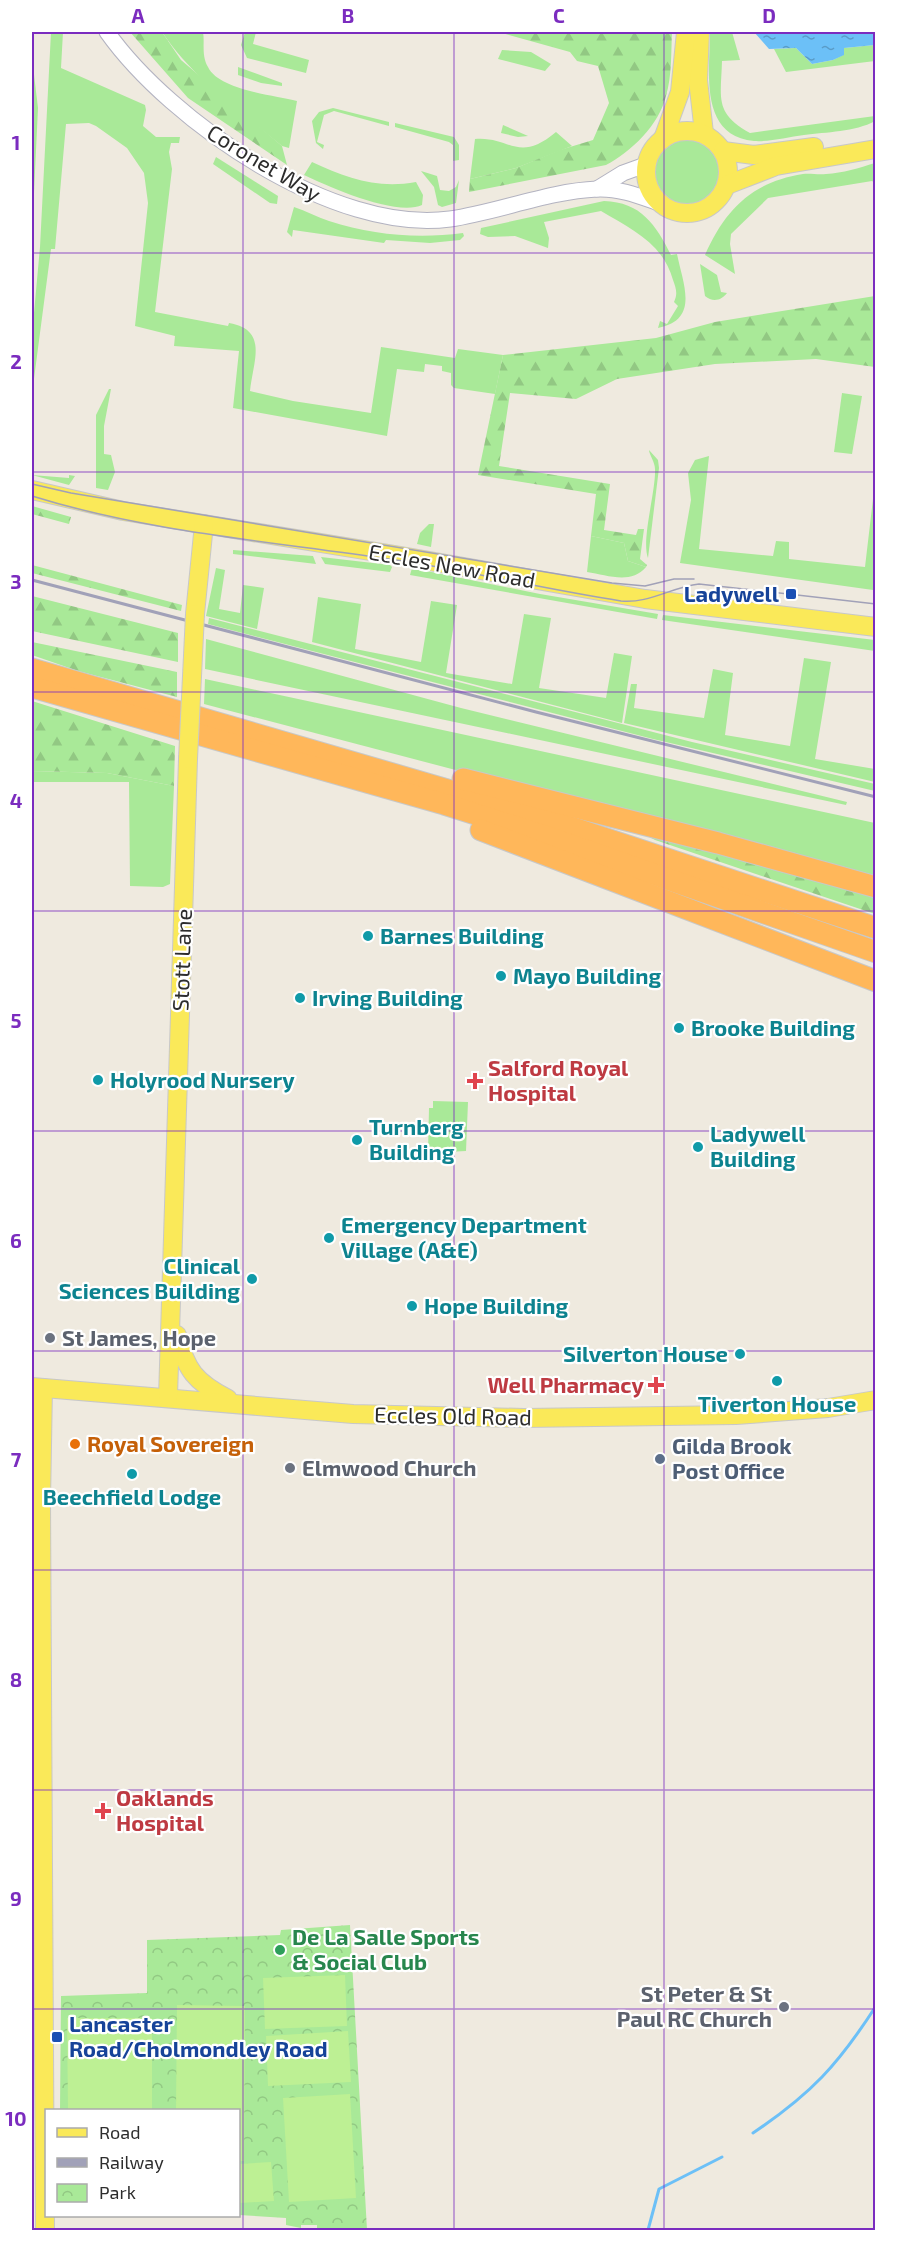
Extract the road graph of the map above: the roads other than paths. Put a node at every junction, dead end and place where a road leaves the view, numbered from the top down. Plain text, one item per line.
1 (107, 32) edge
2 (686, 32) edge
3 (700, 32) edge
4 (704, 133) junction
5 (876, 137) edge
6 (663, 139) junction
7 (876, 149) edge
8 (723, 151) junction
9 (648, 164) junction
10 (727, 185) junction
11 (597, 189) junction
12 (659, 203) junction
13 (32, 489) edge
14 (204, 525) junction
15 (876, 627) edge
16 (32, 669) edge
17 (32, 687) edge
18 (236, 737) junction
19 (876, 887) edge
20 (876, 927) edge
21 (876, 952) edge
22 (876, 981) edge
23 (172, 1316) junction
24 (37, 1388) edge
25 (168, 1397) junction
26 (876, 1400) edge
27 (235, 1403) junction
28 (32, 1408) edge
29 (41, 1440) junction
30 (45, 2230) edge

1 - 11 street, Coronet Way
2 - 6 main road
3 - 4 main road
4 - 6 main road
4 - 8 main road
5 - 8 main road
6 - 9 main road
7 - 10 main road
8 - 10 main road
9 - 11 street
9 - 12 main road
10 - 12 main road
11 - 12 street
13 - 14 main road, Eccles New Road
14 - 15 main road, Eccles New Road
14 - 23 main road, Stott Lane, bridge
16 - 18 highway
17 - 18 highway
18 - 19 highway
18 - 20 highway
18 - 21 highway
18 - 22 highway
23 - 25 main road, Stott Lane
23 - 27 main road
24 - 25 main road, Eccles Old Road
24 - 29 main road
25 - 27 main road, Eccles Old Road
26 - 27 main road, Eccles Old Road
28 - 29 main road
29 - 30 main road

